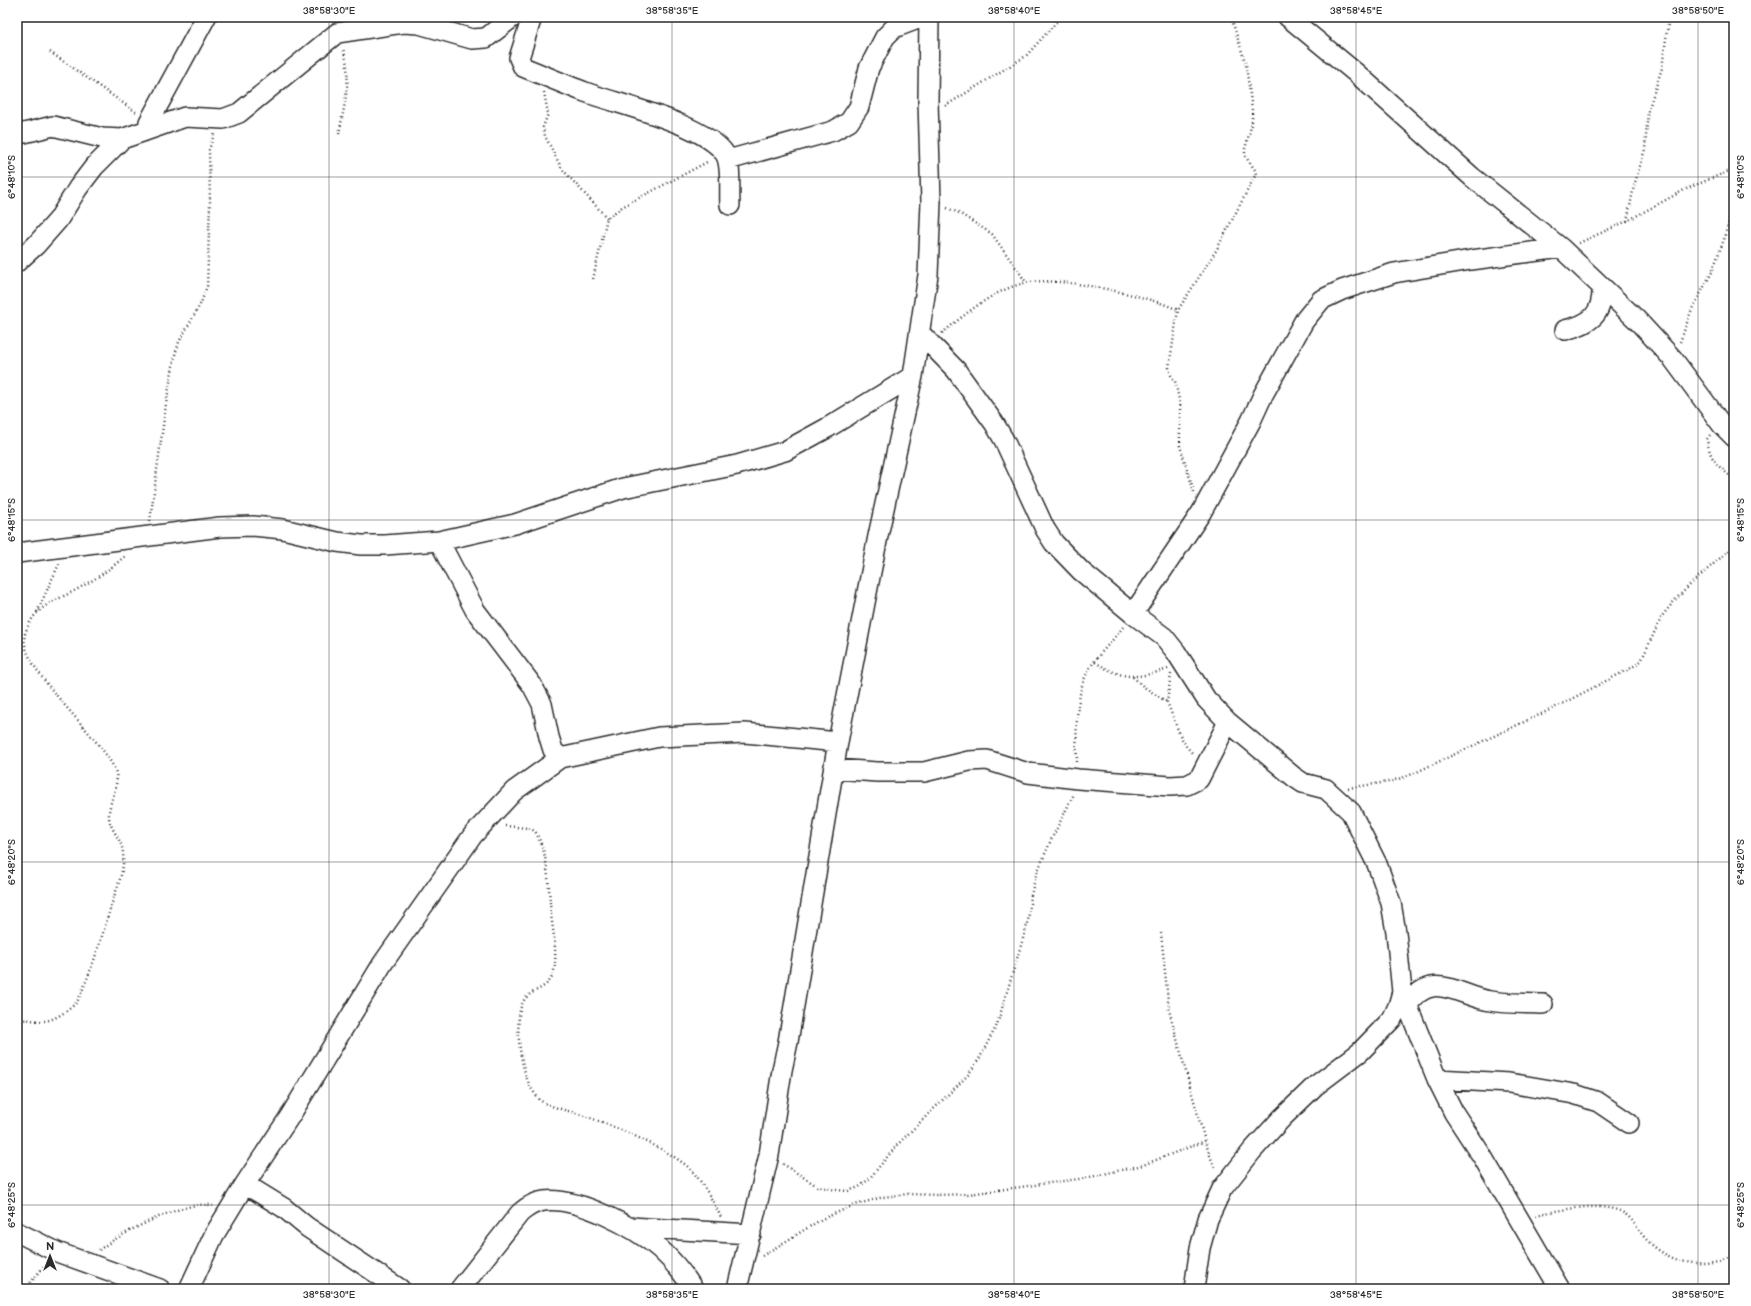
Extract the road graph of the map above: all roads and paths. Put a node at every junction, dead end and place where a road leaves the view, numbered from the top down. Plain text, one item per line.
1 (206, 17) edge
2 (513, 17) edge
3 (532, 17) edge
4 (923, 17) edge
5 (929, 17) edge
6 (1061, 17) edge
7 (1231, 17) edge
8 (1288, 17) edge
9 (1669, 17) edge
10 (337, 32) junction
11 (50, 52) dead end
12 (530, 70) junction
13 (929, 116) junction
14 (223, 118) junction
15 (148, 125) junction
16 (17, 133) edge
17 (339, 134) dead end
18 (122, 138) junction
19 (726, 157) junction
20 (1734, 169) edge
21 (931, 202) junction
22 (1734, 202) edge
23 (730, 205) dead end
24 (607, 218) junction
25 (1628, 221) junction
26 (1561, 248) junction
27 (17, 262) edge
28 (593, 278) dead end
29 (1026, 282) junction
30 (1602, 287) junction
31 (1178, 310) junction
32 (1565, 330) dead end
33 (925, 338) junction
34 (1673, 359) junction
35 (913, 376) junction
36 (1728, 431) edge
37 (1734, 479) edge
38 (1201, 513) junction
39 (147, 536) junction
40 (439, 541) junction
41 (67, 546) junction
42 (1734, 546) edge
43 (17, 553) edge
44 (126, 555) dead end
45 (36, 614) junction
46 (1133, 614) junction
47 (1095, 662) junction
48 (1132, 677) junction
49 (1167, 702) junction
50 (1228, 722) junction
51 (838, 742) junction
52 (560, 758) junction
53 (1207, 767) junction
54 (835, 769) junction
55 (1078, 779) junction
56 (1326, 789) junction
57 (483, 823) junction
58 (1161, 934) dead end
59 (1404, 999) junction
60 (1543, 1004) dead end
61 (17, 1023) edge
62 (1437, 1079) junction
63 (1629, 1123) dead end
64 (1205, 1141) junction
65 (769, 1155) junction
66 (245, 1184) junction
67 (1222, 1189) junction
68 (228, 1213) junction
69 (1517, 1218) junction
70 (630, 1227) junction
71 (17, 1232) edge
72 (730, 1233) junction
73 (751, 1234) junction
74 (57, 1252) junction
75 (1734, 1256) edge
76 (84, 1261) junction
77 (742, 1268) junction
78 (25, 1289) edge
79 (160, 1289) edge
80 (189, 1289) edge
81 (400, 1289) edge
82 (460, 1289) edge
83 (693, 1289) edge
84 (737, 1289) edge
85 (1194, 1289) edge
86 (1560, 1289) edge

1 - 15 street
2 - 10 street
3 - 12 street
4 - 19 street
5 - 13 street
6 - 13 path
7 - 31 path
8 - 26 street
9 - 25 path
10 - 14 street
10 - 17 path
11 - 15 path
12 - 19 street
12 - 24 path
13 - 21 street
14 - 15 street
14 - 39 path
15 - 18 street
16 - 18 street
18 - 27 street
19 - 23 street
19 - 24 path
20 - 25 path
21 - 29 path
21 - 33 street
22 - 34 path
24 - 28 path
25 - 26 path
26 - 30 street
26 - 38 street
29 - 31 path
29 - 33 path
30 - 32 street
30 - 34 street
31 - 38 path
33 - 35 street
33 - 46 street
34 - 36 street
35 - 40 street
35 - 51 street
36 - 37 path
38 - 46 street
39 - 40 street
39 - 41 street
40 - 52 street
41 - 43 street
41 - 45 path
42 - 56 path
44 - 45 path
45 - 61 path
46 - 47 path
46 - 50 street
47 - 48 path
47 - 55 path
48 - 49 path
48 - 49 path
49 - 53 path
50 - 53 street
50 - 56 street
51 - 52 street
51 - 54 street
52 - 57 street
53 - 55 street
54 - 55 street
54 - 65 street
55 - 65 path
56 - 59 street
57 - 66 street
57 - 72 path
58 - 64 path
59 - 60 street
59 - 62 street
59 - 67 street
62 - 63 street
62 - 69 street
64 - 67 path
64 - 77 path
65 - 73 street
66 - 68 street
66 - 81 street
67 - 85 street
68 - 76 path
68 - 80 street
69 - 75 path
69 - 86 street
70 - 72 street
70 - 82 street
70 - 83 street
71 - 74 street
72 - 73 street
73 - 77 street
74 - 76 street
74 - 78 path
76 - 79 street
77 - 84 street

